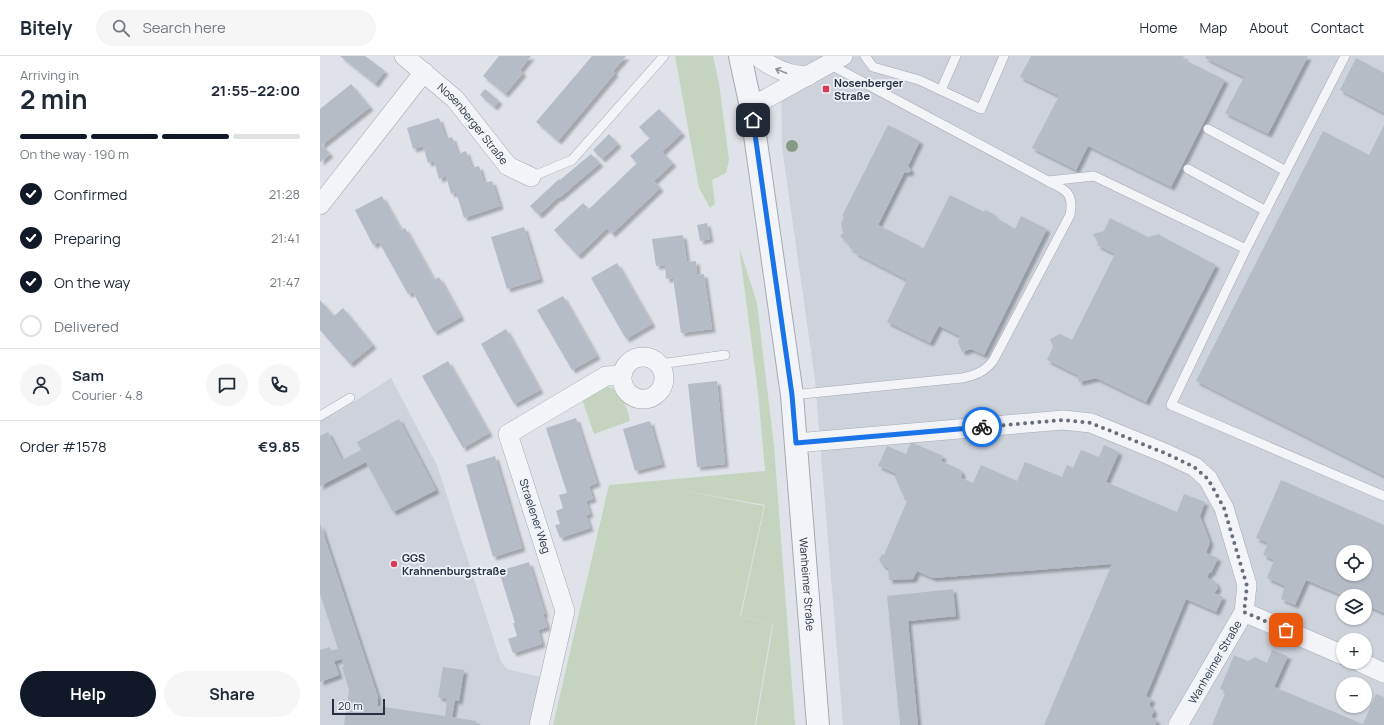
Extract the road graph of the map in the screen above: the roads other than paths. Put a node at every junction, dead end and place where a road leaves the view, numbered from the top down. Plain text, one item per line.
1 (404, 56) edge
2 (664, 56) edge
3 (740, 56) edge
4 (757, 56) edge
5 (865, 56) edge
6 (956, 56) edge
7 (1004, 56) edge
8 (1345, 56) edge
9 (836, 59) edge
10 (424, 72) junction
11 (808, 76) junction
12 (941, 90) junction
13 (751, 107) junction
14 (1208, 129) dead end
15 (1188, 169) dead end
16 (1286, 171) junction
17 (531, 177) joint
18 (1048, 181) junction
19 (320, 205) edge
20 (1266, 211) junction
21 (1246, 249) junction
22 (725, 355) dead end
23 (660, 364) junction
24 (622, 375) junction
25 (792, 395) junction
26 (350, 398) dead end
27 (320, 416) edge
28 (796, 443) junction
29 (1384, 496) edge
30 (1244, 612) junction
31 (1336, 652) edge
32 (1372, 667) edge
33 (1384, 672) edge
34 (539, 725) edge
35 (818, 725) edge
36 (1178, 725) edge

1 - 10 street, Nosenberger Straße
2 - 17 lane, Nosenberger Straße
3 - 13 street, Wanheimer Straße
11 -> 4 street
5 - 12 lane
6 - 12 lane
7 - 12 lane
8 - 16 lane
9 - 11 street
9 - 18 lane
10 - 17 street, Nosenberger Straße
10 - 19 street
11 - 13 street
13 - 25 street, Wanheimer Straße
14 - 16 lane
15 - 20 lane
16 - 20 lane
18 - 21 lane
18 - 25 lane
20 - 21 lane
21 - 29 lane
22 - 23 lane
23 - 24 street
23 - 24 street
24 - 34 street, Straelener Weg
25 - 28 street, Wanheimer Straße
26 - 27 lane
28 - 30 street, Wanheimer Straße
28 - 35 street, Wanheimer Straße
30 - 31 street
30 - 36 street, Wanheimer Straße
32 - 33 street

